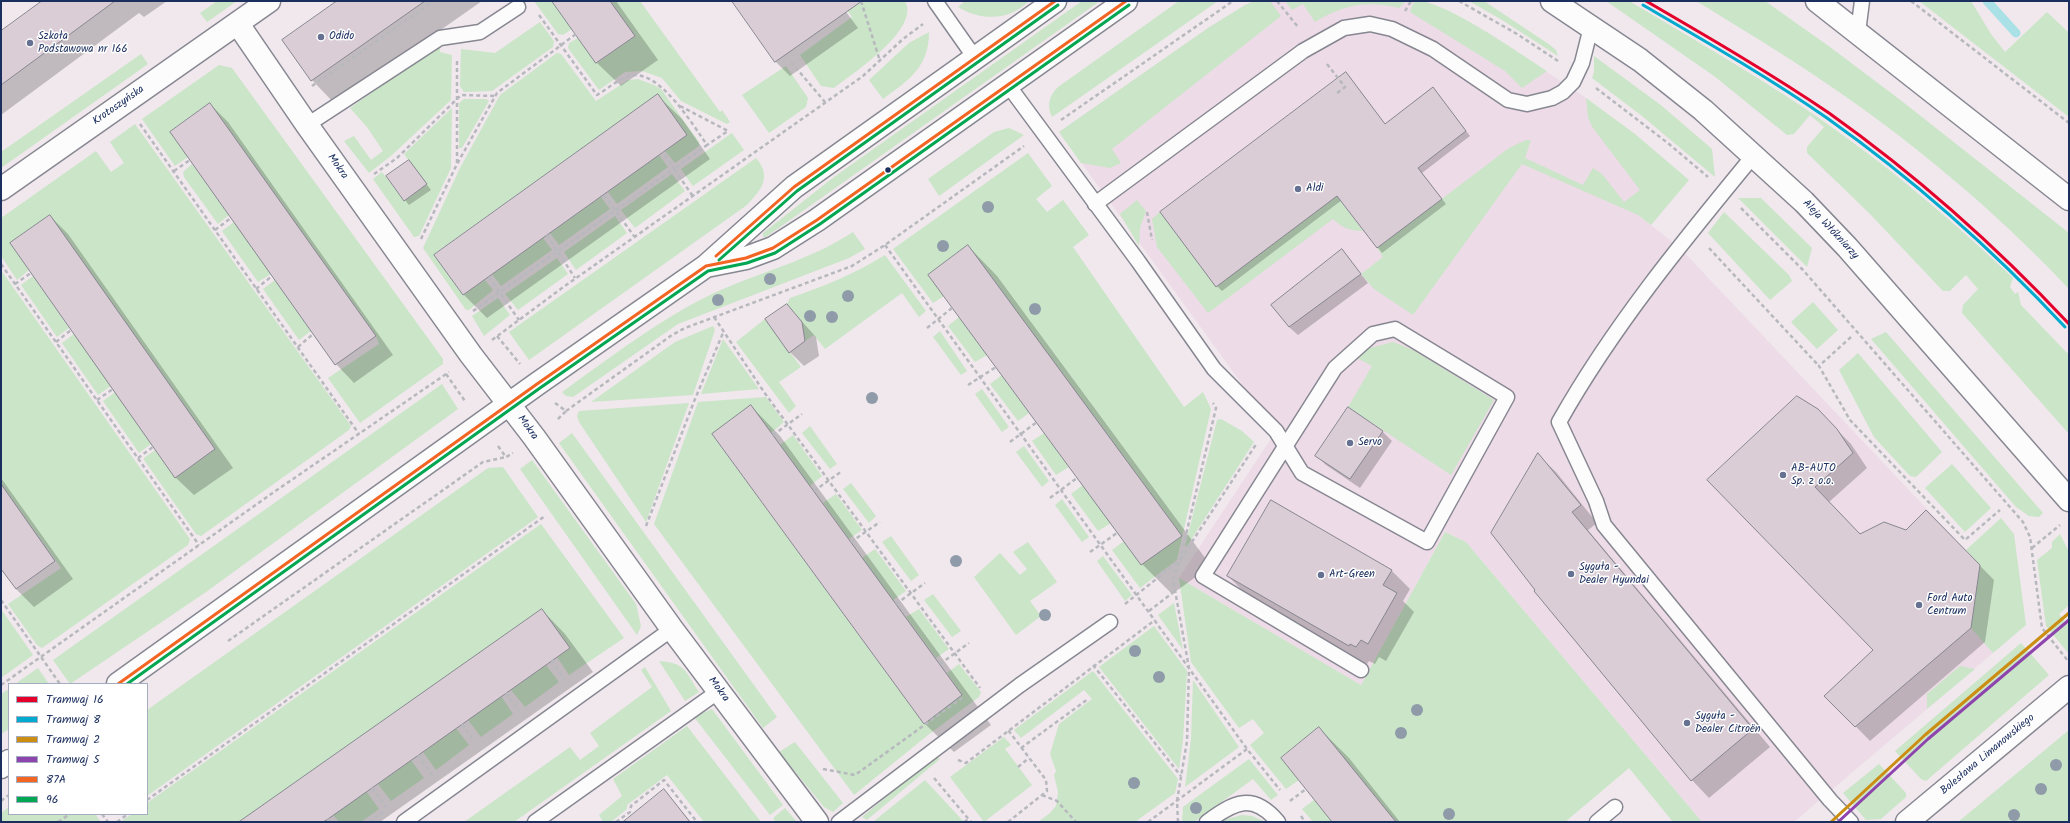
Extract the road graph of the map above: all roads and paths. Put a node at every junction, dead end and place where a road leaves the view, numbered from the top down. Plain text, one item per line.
1 (270, 1) edge
2 (434, 1) edge
3 (861, 1) edge
4 (935, 1) edge
5 (1126, 1) edge
6 (1233, 1) edge
7 (1459, 1) edge
8 (1552, 1) edge
9 (1817, 1) edge
10 (1862, 1) edge
11 (1911, 1) edge
12 (1052, 2) edge
13 (518, 7) dead end
14 (538, 14) dead end
15 (927, 20) dead end
16 (238, 24) junction
17 (1591, 27) junction
18 (1858, 32) junction
19 (576, 34) dead end
20 (560, 45) junction
21 (458, 53) dead end
22 (975, 58) junction
23 (791, 62) dead end
24 (880, 62) junction
25 (1577, 74) junction
26 (1008, 85) junction
27 (305, 90) dead end
28 (495, 96) junction
29 (456, 99) junction
30 (825, 102) junction
31 (680, 106) junction
32 (139, 122) dead end
33 (2069, 123) edge
34 (307, 125) junction
35 (1043, 132) junction
36 (707, 145) junction
37 (663, 152) dead end
38 (1754, 155) junction
39 (190, 160) dead end
40 (457, 164) junction
41 (674, 169) junction
42 (174, 171) junction
43 (367, 178) dead end
44 (1, 189) edge
45 (1723, 191) junction
46 (604, 195) dead end
47 (692, 195) junction
48 (2069, 199) edge
49 (1095, 204) junction
50 (615, 210) junction
51 (231, 218) dead end
52 (215, 230) junction
53 (1691, 232) junction
54 (547, 235) dead end
55 (634, 237) junction
56 (885, 245) junction
57 (558, 251) junction
58 (405, 262) junction
59 (1, 264) edge
60 (706, 266) junction
61 (31, 273) dead end
62 (272, 276) dead end
63 (488, 277) dead end
64 (575, 278) junction
65 (15, 284) junction
66 (256, 289) junction
67 (499, 293) junction
68 (952, 308) dead end
69 (471, 312) dead end
70 (714, 317) junction
71 (938, 319) junction
72 (519, 320) junction
73 (927, 328) dead end
74 (71, 330) dead end
75 (724, 333) junction
76 (313, 334) dead end
77 (1851, 338) dead end
78 (56, 342) junction
79 (486, 345) dead end
80 (298, 347) junction
81 (1819, 366) junction
82 (996, 367) dead end
83 (454, 368) dead end
84 (980, 377) junction
85 (968, 385) dead end
86 (112, 389) dead end
87 (97, 400) junction
88 (509, 404) junction
89 (1216, 408) dead end
90 (566, 411) dead end
91 (802, 414) dead end
92 (1036, 422) dead end
93 (788, 424) junction
94 (1269, 424) junction
95 (1021, 433) junction
96 (359, 434) junction
97 (773, 435) dead end
98 (1010, 442) dead end
99 (1285, 446) junction
100 (153, 447) dead end
101 (506, 457) dead end
102 (138, 458) junction
103 (842, 470) dead end
104 (1077, 478) dead end
105 (829, 481) junction
106 (1061, 489) junction
107 (814, 491) dead end
108 (1050, 498) dead end
109 (2069, 500) edge
110 (2000, 510) dead end
111 (545, 516) dead end
112 (880, 522) dead end
113 (646, 526) dead end
114 (2058, 527) dead end
115 (866, 532) junction
116 (1117, 532) dead end
117 (851, 542) dead end
118 (1101, 544) junction
119 (199, 545) junction
120 (2031, 549) junction
121 (1090, 552) dead end
122 (1180, 560) junction
123 (925, 583) dead end
124 (1176, 591) junction
125 (911, 593) junction
126 (1138, 595) junction
127 (1, 600) edge
128 (896, 604) dead end
129 (1123, 607) dead end
130 (1149, 611) junction
131 (1110, 622) dead end
132 (672, 629) junction
133 (969, 643) dead end
134 (225, 644) dead end
135 (955, 653) junction
136 (41, 657) junction
137 (552, 660) dead end
138 (2069, 662) edge
139 (940, 664) dead end
140 (1093, 666) dead end
141 (1189, 668) junction
142 (1361, 670) dead end
143 (567, 682) dead end
144 (59, 683) edge
145 (119, 683) edge
146 (1, 685) edge
147 (978, 686) junction
148 (2069, 687) edge
149 (972, 690) dead end
150 (719, 691) junction
151 (506, 693) dead end
152 (966, 695) dead end
153 (1088, 699) dead end
154 (1079, 705) junction
155 (993, 706) junction
156 (1081, 708) dead end
157 (521, 714) dead end
158 (462, 724) dead end
159 (1008, 730) dead end
160 (477, 746) dead end
161 (1021, 748) junction
162 (1248, 749) junction
163 (418, 755) dead end
164 (1029, 758) junction
165 (1018, 767) dead end
166 (823, 769) dead end
167 (929, 772) dead end
168 (1181, 776) junction
169 (433, 777) dead end
170 (372, 788) dead end
171 (1042, 795) junction
172 (148, 799) edge
173 (1177, 801) junction
174 (1293, 807) dead end
175 (1615, 807) dead end
176 (388, 809) dead end
177 (1297, 812) dead end
178 (68, 815) edge
179 (127, 815) edge
180 (328, 819) dead end
181 (970, 821) edge
182 (58, 822) edge
183 (117, 822) edge
184 (330, 822) edge
185 (404, 822) edge
186 (535, 822) edge
187 (616, 822) edge
188 (697, 822) edge
189 (817, 822) edge
190 (839, 822) edge
191 (964, 822) edge
192 (1008, 822) edge
193 (1076, 822) edge
194 (1148, 822) edge
195 (1178, 822) edge
196 (1207, 822) edge
197 (1278, 822) edge
198 (1305, 822) edge
199 (1597, 822) edge
200 (1850, 822) edge
201 (1907, 822) edge

1 - 16 main road
2 - 27 path
3 - 24 path
4 - 22 lane
5 - 26 main road
6 - 35 path
7 - 25 path
8 - 17 main road, Aleja Włókniarzy
9 - 18 main road
10 - 18 lane
11 - 33 path
12 - 22 main road
13 - 34 lane
14 - 20 path
15 - 24 path
16 - 34 main road, Mokra
16 - 44 main road, Krotoszyńska
17 - 25 lane
17 - 38 main road, Aleja Włókniarzy
18 - 48 main road
19 - 20 path
20 - 28 path
20 - 31 path
21 - 29 path
22 - 60 main road
23 - 30 path
24 - 30 path
25 - 45 path
25 - 49 lane
26 - 35 lane
26 - 60 main road
28 - 29 path
28 - 40 path
29 - 40 path
29 - 43 path
30 - 47 path
31 - 36 path
31 - 36 path
32 - 42 path
34 - 58 main road, Mokra
35 - 49 lane
35 - 56 path
36 - 41 path
37 - 41 path
38 - 45 lane
38 - 109 main road, Aleja Włókniarzy
39 - 42 path
40 - 58 path
41 - 47 path
41 - 50 path
42 - 52 path
45 - 53 lane
45 - 120 path
46 - 50 path
47 - 55 path
49 - 94 lane
50 - 55 path
50 - 57 path
51 - 52 path
52 - 66 path
53 - 81 path
53 - 200 lane
54 - 57 path
55 - 64 path
56 - 70 path
56 - 71 path
57 - 64 path
57 - 67 path
58 - 88 main road, Mokra
59 - 65 path
60 - 88 main road
61 - 65 path
62 - 66 path
63 - 67 path
64 - 72 path
65 - 78 path
66 - 80 path
67 - 69 path
67 - 72 path
68 - 71 path
70 - 75 path
70 - 90 path
71 - 73 path
71 - 84 path
72 - 79 path
74 - 78 path
75 - 93 path
75 - 113 path
76 - 80 path
77 - 81 path
78 - 87 path
80 - 96 path
81 - 110 path
82 - 84 path
83 - 96 path
84 - 85 path
84 - 95 path
86 - 87 path
87 - 102 path
88 - 132 main road, Mokra
88 - 145 main road
89 - 122 path
91 - 93 path
92 - 95 path
93 - 97 path
93 - 105 path
94 - 99 lane
94 - 122 path
95 - 98 path
95 - 106 path
96 - 119 path
99 - 99 lane
99 - 142 lane
100 - 102 path
101 - 134 path
102 - 119 path
103 - 105 path
104 - 106 path
105 - 107 path
105 - 115 path
106 - 108 path
106 - 118 path
111 - 172 path
112 - 115 path
114 - 120 path
115 - 117 path
115 - 125 path
116 - 118 path
118 - 121 path
118 - 126 path
119 - 136 path
120 - 138 path
122 - 124 path
122 - 126 path
123 - 125 path
124 - 130 path
124 - 141 path
125 - 128 path
125 - 135 path
126 - 129 path
126 - 130 path
127 - 136 path
130 - 141 path
131 - 155 lane
132 - 150 main road, Mokra
132 - 185 lane
133 - 135 path
135 - 139 path
135 - 147 path
136 - 144 path
136 - 146 path
137 - 143 path
140 - 168 path
141 - 162 path
141 - 168 path
147 - 149 path
147 - 155 path
148 - 201 main road, Bolesława Limanowskiego
150 - 186 lane
150 - 189 main road, Mokra
151 - 157 path
152 - 166 path
153 - 154 path
154 - 156 path
154 - 161 path
155 - 190 lane
158 - 160 path
159 - 161 path
161 - 164 path
162 - 173 path
162 - 174 path
163 - 169 path
164 - 165 path
164 - 171 path
167 - 181 path
168 - 173 path
170 - 176 path
171 - 192 path
171 - 193 path
173 - 194 path
173 - 195 path
175 - 199 lane
177 - 198 path
178 - 182 path
179 - 183 path
180 - 184 path
181 - 191 path
187 - 188 path
196 - 197 lane

